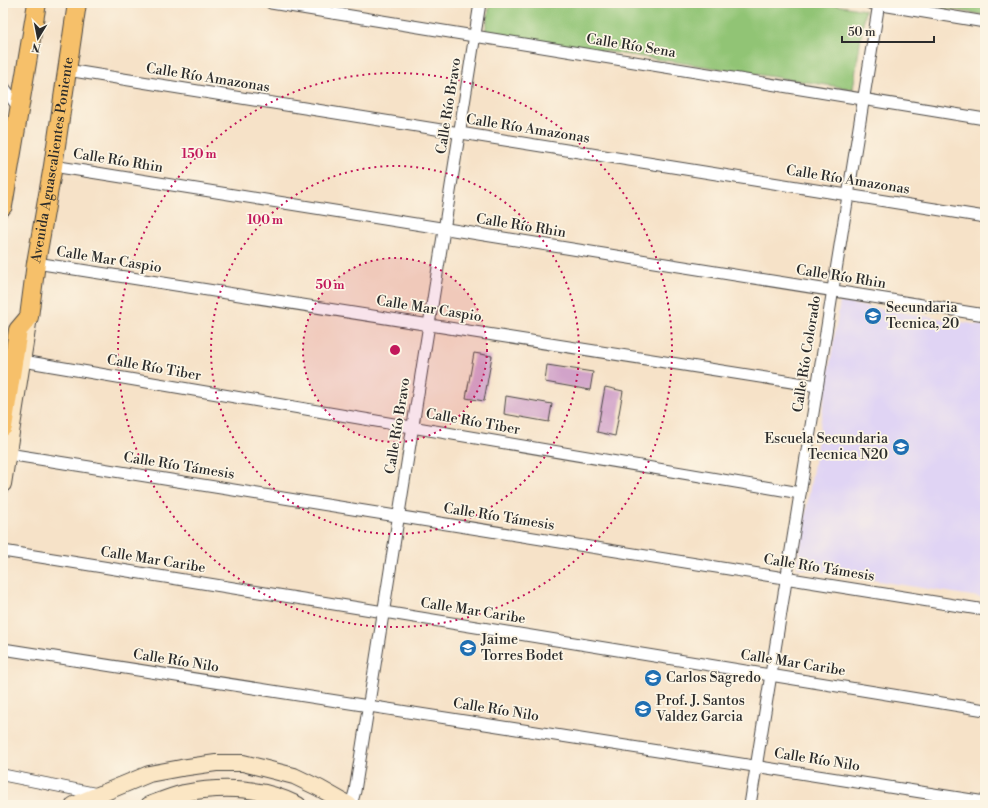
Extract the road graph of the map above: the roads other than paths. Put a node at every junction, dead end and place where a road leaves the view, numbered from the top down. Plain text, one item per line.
1 (37, 3) edge
2 (77, 3) edge
3 (271, 3) edge
4 (480, 3) edge
5 (876, 3) edge
6 (985, 22) edge
7 (475, 36) junction
8 (67, 70) junction
9 (3, 86) edge
10 (864, 99) junction
11 (20, 110) junction
12 (985, 119) edge
13 (459, 133) junction
14 (53, 166) junction
15 (848, 195) junction
16 (3, 206) edge
17 (985, 217) edge
18 (444, 228) junction
19 (36, 264) junction
20 (833, 290) junction
21 (985, 315) edge
22 (29, 317) junction
23 (429, 324) junction
24 (23, 361) junction
25 (818, 386) junction
26 (3, 427) edge
27 (413, 427) junction
28 (8, 454) junction
29 (3, 484) edge
30 (800, 493) junction
31 (399, 516) junction
32 (3, 551) edge
33 (786, 578) junction
34 (985, 610) edge
35 (384, 612) junction
36 (3, 649) edge
37 (771, 675) junction
38 (369, 706) junction
39 (985, 710) edge
40 (756, 766) junction
41 (3, 775) edge
42 (101, 800) edge
43 (985, 802) edge
44 (291, 803) edge
45 (74, 805) edge
46 (148, 805) edge
47 (350, 805) edge
48 (750, 805) edge

1 - 11 main road
2 - 8 main road, Avenida Aguascalientes Poniente
3 - 7 street, Calle Río Sena
4 - 7 street, Calle Río Bravo
5 - 6 street
5 - 10 street, Calle Río Colorado
7 - 10 street, Calle Río Sena
7 - 13 street, Calle Río Bravo
8 - 13 street, Calle Río Amazonas
8 - 14 main road, Avenida Aguascalientes Poniente
9 - 11 street
10 - 12 street, Calle Río Sena
10 - 15 street, Calle Río Colorado
11 - 16 main road
13 - 15 street, Calle Río Amazonas
13 - 18 street, Calle Río Bravo
14 - 18 street, Calle Río Rhin
14 - 19 main road, Avenida Aguascalientes Poniente
15 - 17 street, Calle Río Amazonas
15 - 20 street, Calle Río Colorado
18 - 20 street, Calle Río Rhin
18 - 23 street, Calle Río Bravo
19 - 22 main road, Avenida Aguascalientes Poniente
19 - 23 street, Calle Mar Caspio
20 - 21 street, Calle Río Rhin
20 - 25 street, Calle Río Colorado
22 - 24 main road, Avenida Aguascalientes Poniente
22 - 26 main road, Avenida Aguascalientes Poniente
23 - 25 street, Calle Mar Caspio
23 - 27 street, Calle Río Bravo
24 - 27 street, Calle Río Tiber
24 - 28 main road, Avenida Aguascalientes Poniente
25 - 30 street, Calle Río Colorado
27 - 30 street, Calle Río Tiber
27 - 31 street, Calle Río Bravo
28 - 29 main road, Avenida Aguascalientes Poniente
28 - 31 street, Calle Río Támesis
30 - 33 street, Calle Río Colorado
31 - 33 street, Calle Río Támesis
31 - 35 street, Calle Río Bravo
32 - 35 street, Calle Mar Caribe
33 - 34 street, Calle Río Támesis
33 - 37 street, Calle Río Colorado
35 - 37 street, Calle Mar Caribe
35 - 38 street, Calle Río Bravo
36 - 38 street, Calle Río Nilo
37 - 39 street, Calle Mar Caribe
37 - 40 street, Calle Río Colorado
38 - 40 street, Calle Río Nilo
38 - 47 street, Calle Río Bravo
40 - 43 street, Calle Río Nilo
40 - 48 street, Calle Río Colorado
41 - 42 street
42 - 45 main road
42 - 47 main road
44 - 46 main road

